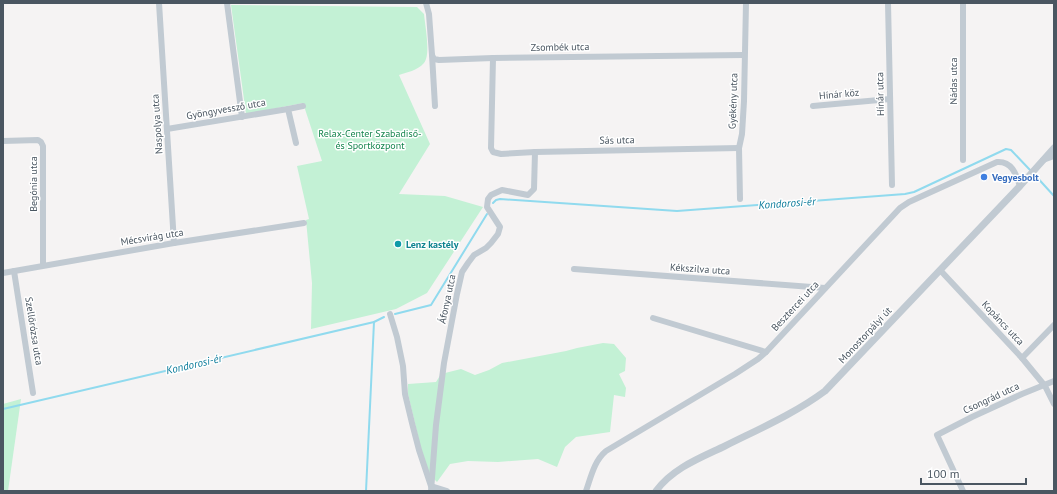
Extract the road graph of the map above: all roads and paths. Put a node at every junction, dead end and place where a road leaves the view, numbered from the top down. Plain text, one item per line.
1 (159, 3) edge
2 (227, 3) edge
3 (426, 3) edge
4 (746, 3) edge
5 (888, 3) edge
6 (963, 3) edge
7 (432, 55) junction
8 (744, 55) junction
9 (493, 58) junction
10 (890, 99) junction
11 (303, 106) dead end
12 (435, 106) dead end
13 (813, 106) dead end
14 (288, 109) junction
15 (242, 117) junction
16 (167, 129) junction
17 (3, 141) edge
18 (296, 143) dead end
19 (739, 148) junction
20 (1054, 148) edge
21 (535, 152) junction
22 (1054, 156) edge
23 (963, 160) dead end
24 (1043, 160) junction
25 (892, 185) dead end
26 (1020, 186) junction
27 (740, 199) dead end
28 (304, 223) dead end
29 (174, 243) junction
30 (43, 265) junction
31 (574, 269) dead end
32 (940, 270) junction
33 (14, 271) junction
34 (3, 273) edge
35 (825, 288) junction
36 (390, 314) dead end
37 (653, 318) dead end
38 (1054, 325) edge
39 (766, 352) junction
40 (1022, 358) junction
41 (1054, 381) edge
42 (1045, 386) junction
43 (33, 393) dead end
44 (1054, 404) edge
45 (431, 488) edge
46 (447, 491) edge
47 (586, 491) edge
48 (656, 491) edge
49 (962, 491) edge

1 - 16 street, Naspolya utca
2 - 15 street
3 - 7 street
4 - 8 street, Gyékény utca
5 - 10 street, Hínár utca
6 - 23 street, Nádas utca
7 - 9 street, Zsombék utca
7 - 12 street
8 - 9 street, Zsombék utca
8 - 19 street, Gyékény utca
9 - 21 street, Sás utca
10 - 13 street, Hínár köz
10 - 25 street, Hínár utca
11 - 14 street, Gyöngyvessző utca
14 - 15 street, Gyöngyvessző utca
14 - 18 street
15 - 16 street, Gyöngyvessző utca
16 - 29 street, Naspolya utca
17 - 30 street, Begónia utca
19 - 21 street, Sás utca
19 - 27 street, Gyékény utca
20 - 24 street, Monostorpályi út
21 - 45 street, Áfonya utca
22 - 24 street
24 - 26 street, Monostorpályi út
26 - 32 street, Monostorpályi út
26 - 35 street, Besztercei utca
28 - 29 street, Mécsvirág utca
29 - 30 street, Mécsvirág utca
30 - 33 street, Mécsvirág utca
31 - 35 street, Kékszilva utca
32 - 40 street, Kopáncs utca
32 - 48 street, Monostorpályi út
33 - 34 street, Mécsvirág utca
33 - 43 street, Szellőrózsa utca
35 - 39 street, Besztercei utca
36 - 45 street
37 - 39 street
38 - 40 street
39 - 47 street, Besztercei utca
40 - 42 street, Kopáncs utca
41 - 42 street, Csongrád utca
42 - 44 street, Kopáncs utca
42 - 49 street, Csongrád utca
45 - 46 street

